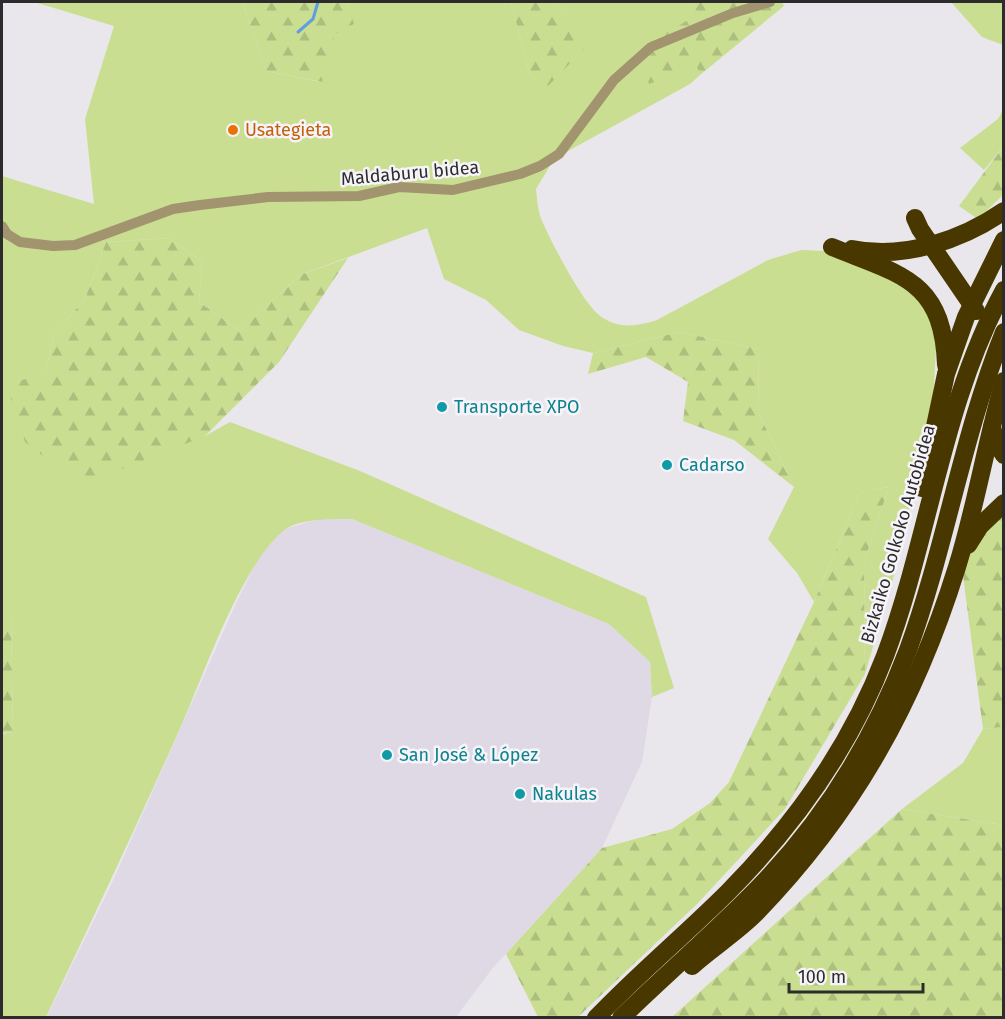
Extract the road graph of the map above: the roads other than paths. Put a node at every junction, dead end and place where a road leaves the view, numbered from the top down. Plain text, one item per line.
1 (770, 2) edge
2 (1004, 211) edge
3 (918, 224) dead end
4 (2, 226) edge
5 (1004, 240) edge
6 (1004, 290) edge
7 (1004, 332) edge
8 (1004, 349) edge
9 (946, 374) junction
10 (1004, 381) edge
11 (991, 424) junction
12 (1004, 455) edge
13 (1004, 503) edge
14 (958, 565) junction
15 (909, 584) junction
16 (596, 1017) edge
17 (621, 1017) edge
18 (637, 1017) edge

1 - 4 street, Maldaburu bidea
2 - 9 highway
3 - 8 highway
5 - 9 highway
6 - 15 highway, Bizkaiko Golkoko Autobidea
7 - 17 highway
9 - 15 highway
10 - 11 highway
11 - 12 highway
11 - 14 highway
13 - 14 highway
14 - 18 highway
15 - 16 highway, Bizkaiko Golkoko Autobidea

